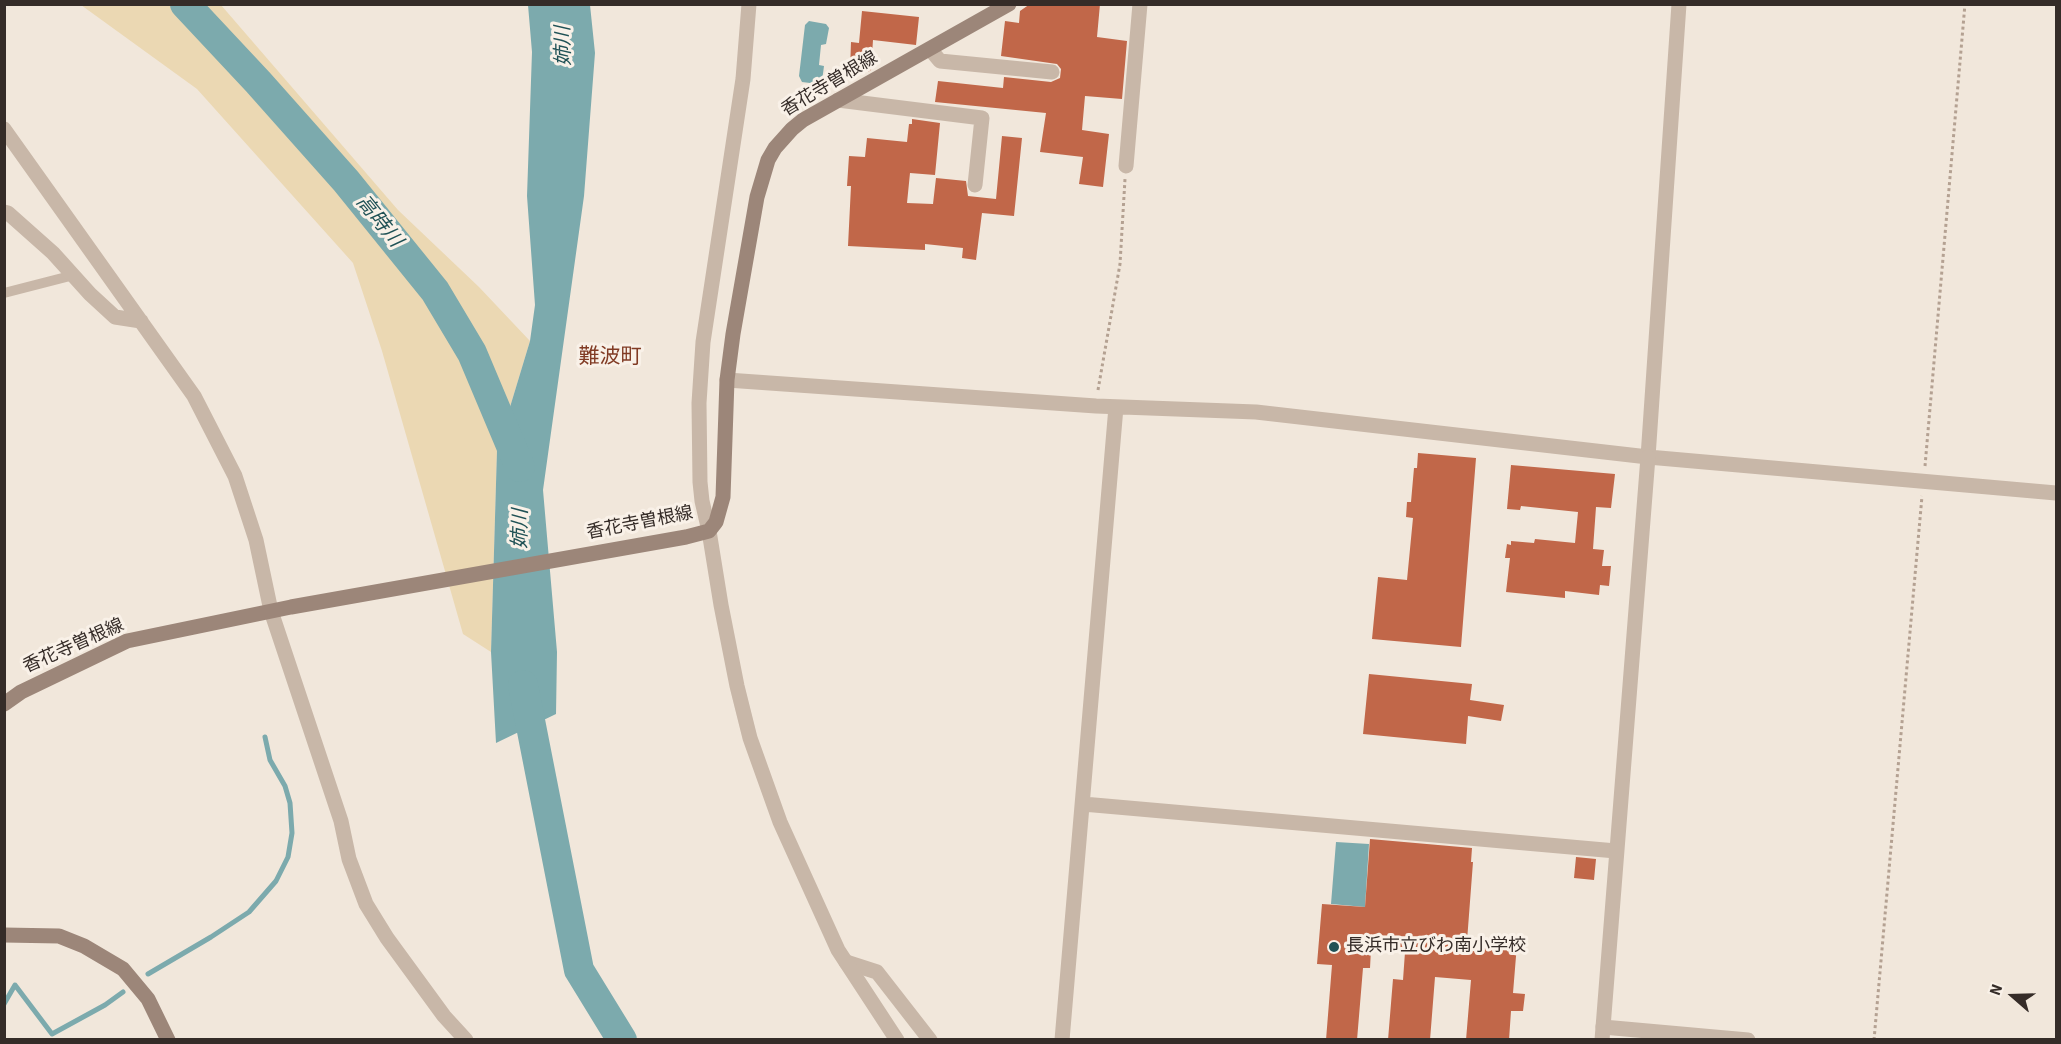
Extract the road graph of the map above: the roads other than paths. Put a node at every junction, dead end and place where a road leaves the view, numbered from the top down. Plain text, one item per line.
1 (749, 4) edge
2 (1009, 4) edge
3 (1140, 4) edge
4 (1679, 4) edge
5 (930, 49) junction
6 (1052, 72) dead end
7 (838, 100) junction
8 (4, 129) edge
9 (1126, 166) road end
10 (975, 185) dead end
11 (4, 212) edge
12 (74, 275) junction
13 (4, 292) edge
14 (141, 321) junction
15 (727, 380) junction
16 (1116, 407) junction
17 (1648, 457) junction
18 (2056, 493) edge
19 (709, 531) junction
20 (270, 611) junction
21 (4, 704) edge
22 (1083, 804) junction
23 (1616, 851) junction
24 (4, 934) edge
25 (846, 962) junction
26 (1603, 1033) edge
27 (168, 1040) edge
28 (466, 1040) edge
29 (897, 1040) edge
30 (930, 1040) edge
31 (1062, 1040) edge
32 (1748, 1040) edge

1 - 19 street
2 - 5 main road, 香花寺曽根線
3 - 9 street
4 - 17 street
5 - 6 street
5 - 7 main road, 香花寺曽根線
7 - 10 street
7 - 15 main road, 香花寺曽根線
8 - 14 street
11 - 12 street
12 - 13 lane
12 - 14 street
14 - 20 street
15 - 16 street
15 - 19 main road, 香花寺曽根線
16 - 17 street
16 - 22 street
17 - 18 street
17 - 23 street
19 - 20 main road, 香花寺曽根線
19 - 25 street
20 - 21 main road, 香花寺曽根線
20 - 28 street
22 - 23 street
22 - 31 street
23 - 26 street
24 - 27 main road
25 - 29 street
25 - 30 street
26 - 32 street

